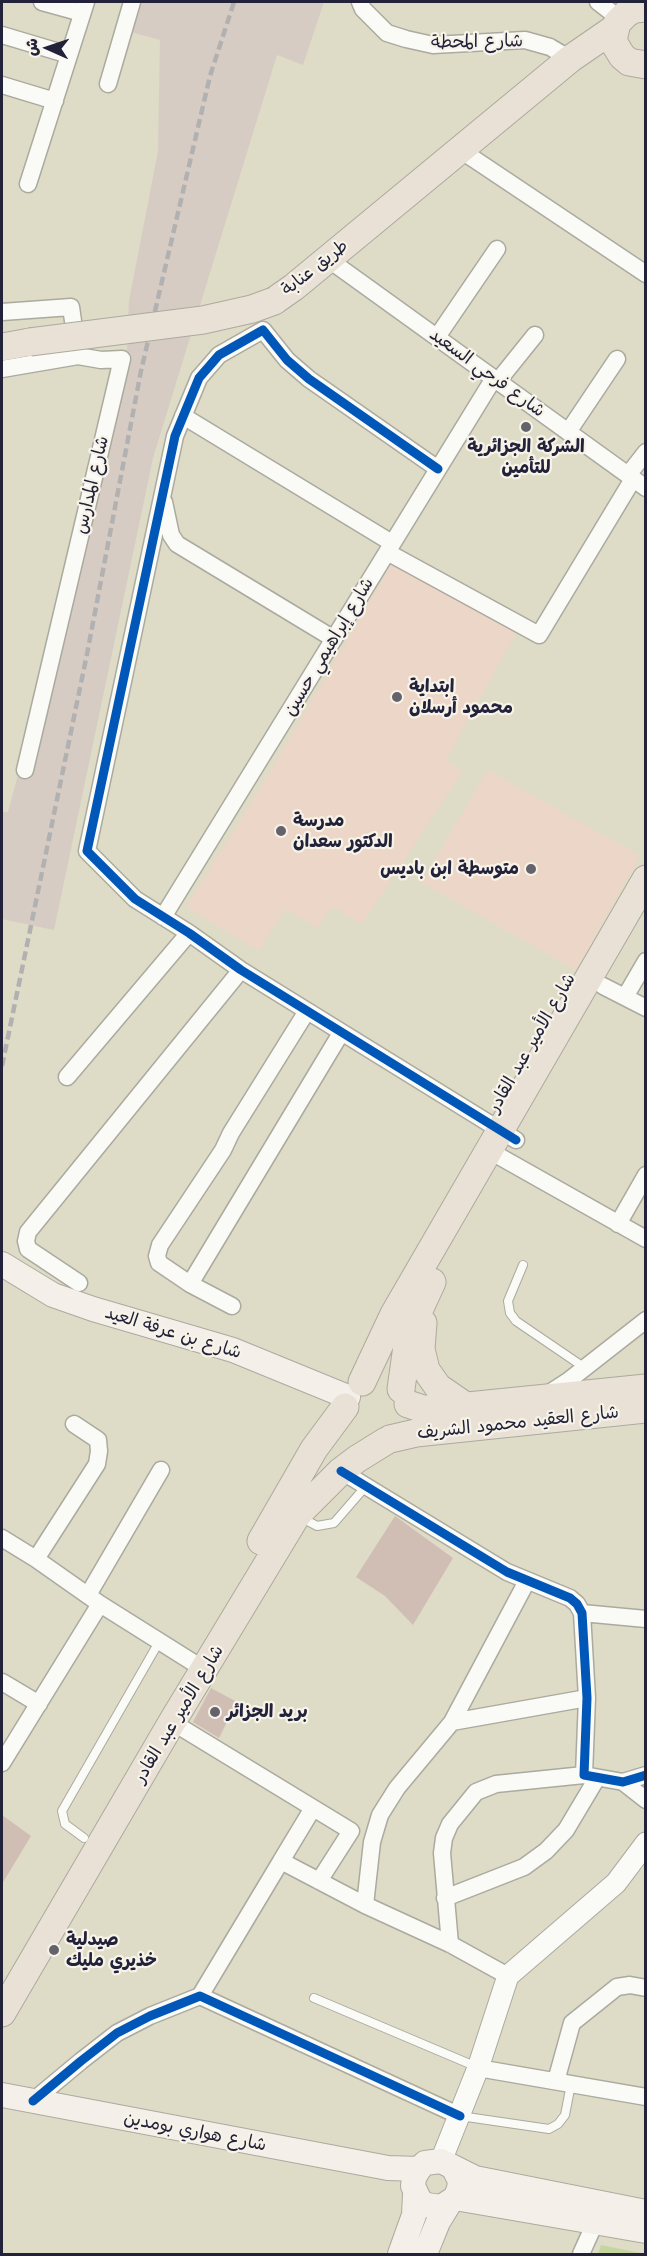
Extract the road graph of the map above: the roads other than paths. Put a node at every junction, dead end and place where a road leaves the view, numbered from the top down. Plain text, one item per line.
1 (42, 2) edge
2 (132, 2) edge
3 (360, 2) edge
4 (598, 2) edge
5 (84, 7) edge
6 (628, 14) edge
7 (2, 35) edge
8 (69, 55) junction
9 (570, 59) junction
10 (635, 64) edge
11 (108, 84) dead end
12 (2, 85) edge
13 (54, 101) junction
14 (459, 149) junction
15 (28, 184) dead end
16 (497, 249) dead end
17 (328, 259) junction
18 (645, 274) edge
19 (2, 312) edge
20 (535, 335) dead end
21 (437, 337) junction
22 (2, 347) edge
23 (78, 356) junction
24 (616, 358) dead end
25 (2, 369) edge
26 (496, 379) junction
27 (183, 416) junction
28 (568, 432) junction
29 (645, 452) edge
30 (438, 469) junction
31 (635, 481) edge
32 (162, 495) junction
33 (390, 548) junction
34 (334, 639) junction
35 (25, 770) dead end
36 (645, 879) edge
37 (645, 913) edge
38 (163, 917) junction
39 (189, 933) junction
40 (645, 961) edge
41 (241, 970) junction
42 (614, 992) junction
43 (645, 1008) edge
44 (307, 1011) junction
45 (341, 1033) junction
46 (67, 1077) dead end
47 (502, 1145) junction
48 (645, 1175) edge
49 (618, 1224) junction
50 (645, 1239) edge
51 (2, 1264) edge
52 (523, 1265) dead end
53 (79, 1283) dead end
54 (190, 1284) junction
55 (425, 1293) junction
56 (232, 1306) dead end
57 (645, 1320) edge
58 (585, 1368) junction
59 (645, 1388) edge
60 (351, 1396) junction
61 (405, 1397) junction
62 (538, 1400) junction
63 (467, 1407) junction
64 (645, 1409) edge
65 (74, 1424) dead end
66 (388, 1440) junction
67 (161, 1470) dead end
68 (341, 1471) junction
69 (366, 1486) junction
70 (297, 1515) junction
71 (2, 1538) edge
72 (36, 1559) junction
73 (527, 1581) junction
74 (94, 1600) junction
75 (582, 1613) junction
76 (645, 1619) edge
77 (159, 1642) junction
78 (197, 1665) junction
79 (2, 1682) edge
80 (587, 1698) junction
81 (39, 1704) junction
82 (172, 1722) junction
83 (452, 1722) junction
84 (2, 1763) edge
85 (645, 1775) edge
86 (591, 1777) junction
87 (622, 1782) junction
88 (645, 1800) edge
89 (313, 1808) junction
90 (351, 1831) junction
91 (84, 1838) junction
92 (372, 1842) junction
93 (645, 1843) edge
94 (281, 1861) junction
95 (319, 1881) junction
96 (445, 1898) junction
97 (365, 1905) junction
98 (450, 1944) junction
99 (508, 1976) junction
100 (2, 1979) edge
101 (645, 1988) edge
102 (200, 1996) junction
103 (314, 1998) dead end
104 (2, 2013) edge
105 (478, 2068) junction
106 (563, 2082) junction
107 (2, 2095) edge
108 (645, 2097) edge
109 (33, 2102) junction
110 (460, 2116) junction
111 (428, 2175) junction
112 (452, 2201) junction
113 (645, 2212) edge
114 (595, 2223) junction
115 (645, 2231) edge
116 (400, 2254) edge
117 (425, 2254) edge
118 (581, 2254) edge

1 - 5 street
2 - 11 street
3 - 9 street, شارع المحطة
4 - 6 street
5 - 8 street
6 - 9 main road, طريق عنابة
6 - 10 main road
7 - 8 street
8 - 13 street
9 - 10 main road
9 - 14 main road, طريق عنابة
12 - 13 street
13 - 15 street
14 - 17 main road, طريق عنابة
14 - 18 street
16 - 21 street
17 - 21 street, شارع فرحي السعيد
17 - 22 main road, طريق عنابة, bridge
19 - 23 street
20 - 26 street, شارع إبراهيمي حسين
21 - 26 street, شارع فرحي السعيد
23 - 25 street
23 - 35 street, شارع المدارس
24 - 28 street
26 - 28 street, شارع فرحي السعيد
26 - 30 street, شارع إبراهيمي حسين
27 - 30 street
27 - 32 street
27 - 33 street
28 - 31 street, شارع فرحي السعيد
29 - 31 street
30 - 33 street, شارع إبراهيمي حسين
31 - 33 street
32 - 34 street
32 - 38 street
33 - 34 street, شارع إبراهيمي حسين
34 - 38 street, شارع إبراهيمي حسين
36 - 47 main road, شارع الأمير عبد القادر
37 - 42 main road, شارع الأمير عبد القادر
38 - 39 street
39 - 41 street
39 - 46 street
40 - 42 street
41 - 44 street
41 - 53 street
42 - 43 street
42 - 47 main road, شارع الأمير عبد القادر
44 - 45 street
44 - 54 street
45 - 47 street
45 - 54 street
47 - 49 street
47 - 55 main road, شارع الأمير عبد القادر
47 - 60 main road, شارع الأمير عبد القادر
48 - 49 street
49 - 50 street
51 - 60 main road, شارع بن عرفة العيد
52 - 58 lane
54 - 56 street
55 - 61 main road, شارع الأمير عبد القادر
55 - 63 main road
57 - 58 street
58 - 62 street
59 - 62 main road, شارع العقيد محمود الشريف
60 - 61 main road
60 - 66 main road
60 - 78 main road, شارع الأمير عبد القادر
61 - 63 main road, شارع العقيد محمود الشريف
61 - 66 main road
62 - 63 main road, شارع العقيد محمود الشريف
64 - 66 main road, شارع العقيد محمود الشريف
65 - 72 street
66 - 68 main road, شارع الأمير عبد القادر
67 - 74 street
68 - 69 street
68 - 70 main road, شارع الأمير عبد القادر
69 - 70 lane
69 - 73 street
70 - 78 main road, شارع الأمير عبد القادر
71 - 72 street
72 - 74 street
73 - 75 street
73 - 83 street
74 - 77 street
74 - 81 street
75 - 76 street
75 - 80 street
77 - 78 street
77 - 91 lane
78 - 82 main road, شارع الأمير عبد القادر
78 - 91 main road, شارع الأمير عبد القادر
79 - 81 street
80 - 83 street
80 - 86 street
81 - 84 street
82 - 89 street
82 - 104 main road, شارع الأمير عبد القادر
83 - 92 street
85 - 87 street
86 - 87 street
86 - 96 street
86 - 96 street
87 - 88 street
89 - 90 street
89 - 94 street
90 - 92 street
90 - 95 street
91 - 100 main road, شارع الأمير عبد القادر
92 - 97 street
93 - 99 street
94 - 95 street
94 - 102 street
95 - 97 street
96 - 98 street
97 - 98 street
98 - 99 street
99 - 105 street
101 - 106 street
102 - 109 street
102 - 110 street
103 - 105 lane
105 - 106 street
105 - 110 street
106 - 108 street
106 - 110 lane
107 - 109 main road, شارع هواري بومدين
109 - 111 main road, شارع هواري بومدين
110 - 111 street
111 - 112 main road
111 - 112 main road
111 - 113 main road, شارع هواري بومدين
111 - 116 main road
112 - 114 main road
112 - 117 main road
114 - 115 main road
114 - 118 street

